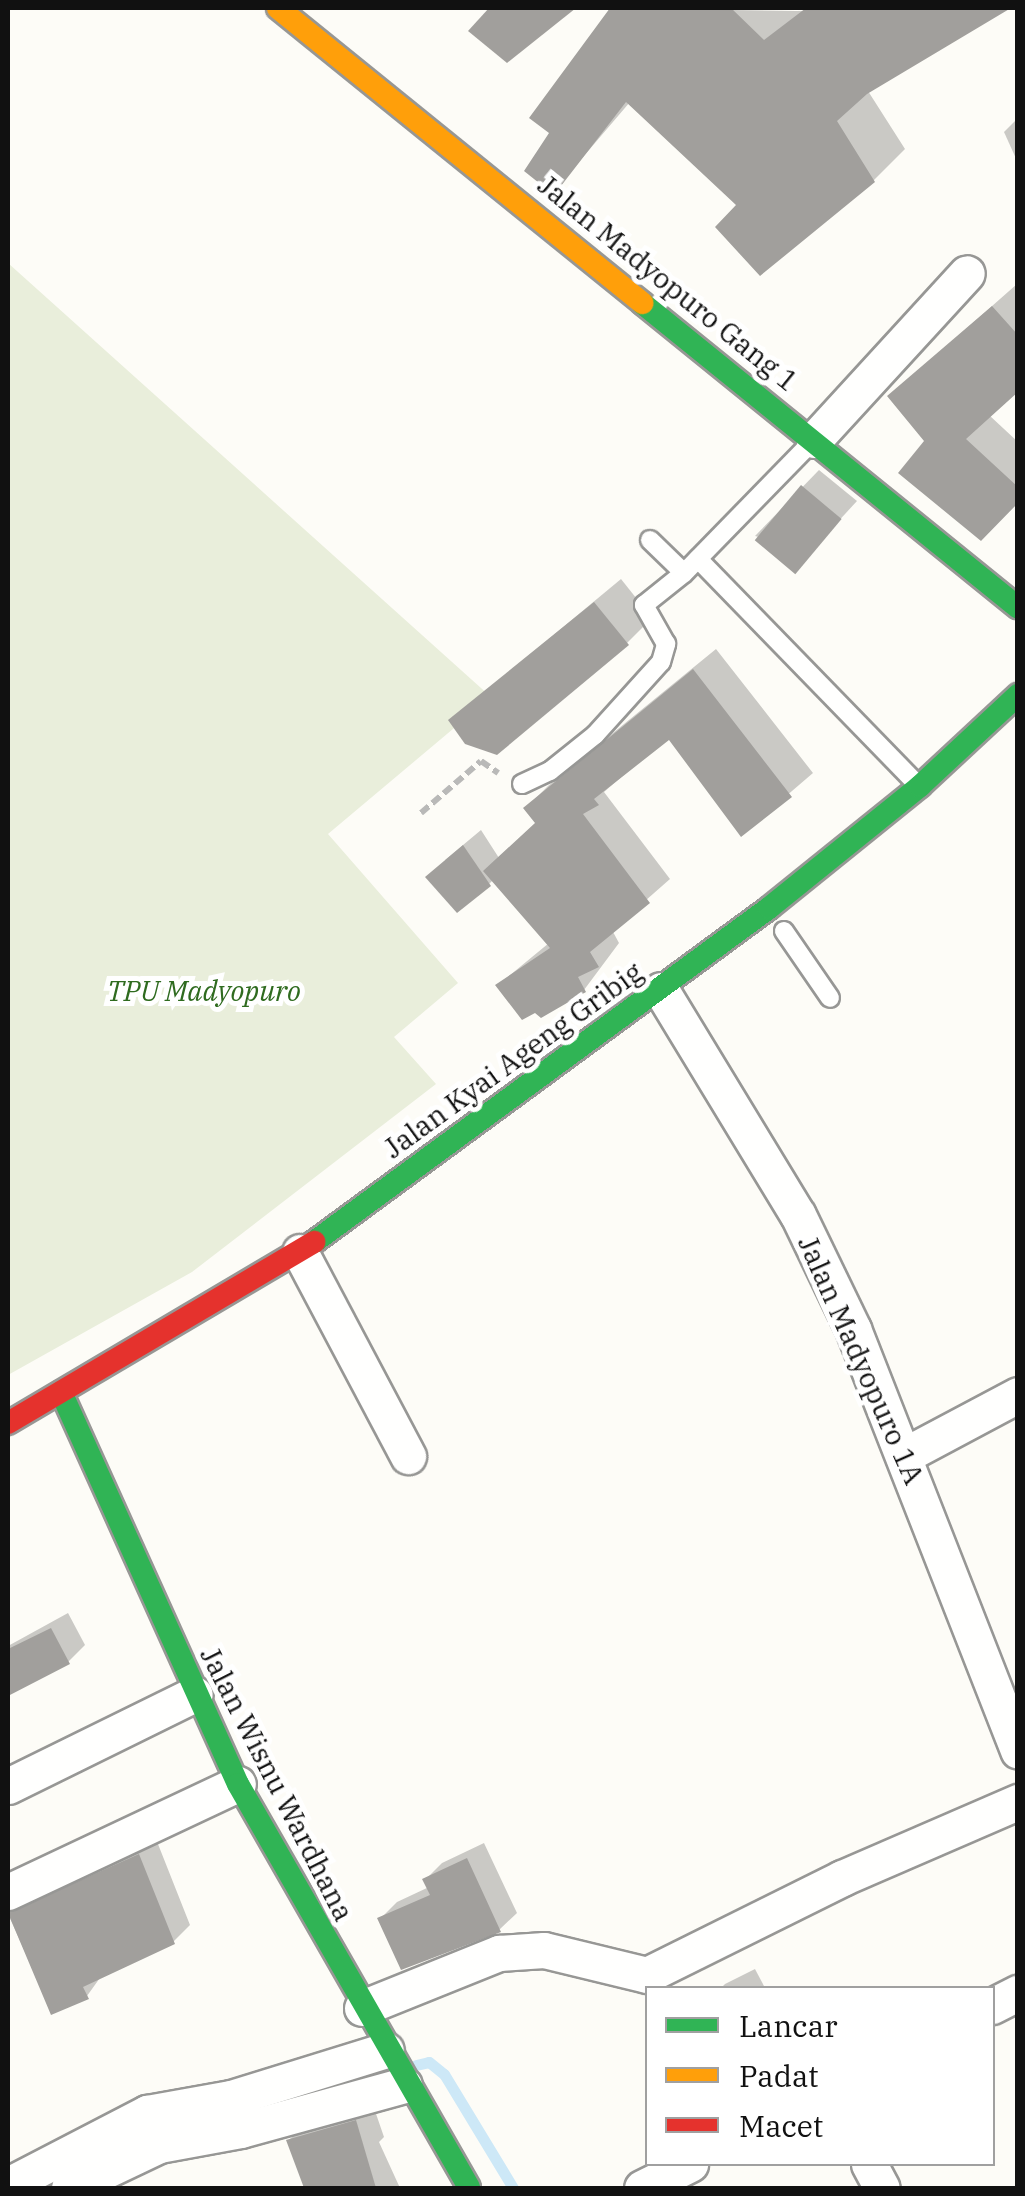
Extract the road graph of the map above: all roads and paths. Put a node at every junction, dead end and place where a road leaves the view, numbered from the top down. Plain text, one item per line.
1 (278, 8) edge
2 (968, 273) dead end
3 (814, 440) junction
4 (650, 540) dead end
5 (698, 559) junction
6 (684, 574) junction
7 (1018, 608) edge
8 (1018, 695) edge
9 (522, 784) joint
10 (920, 786) junction
11 (421, 813) dead end
12 (777, 919) junction
13 (662, 990) junction
14 (830, 998) dead end
15 (300, 1252) junction
16 (60, 1392) junction
17 (1018, 1395) edge
18 (8, 1423) edge
19 (905, 1455) junction
20 (408, 1456) dead end
21 (195, 1694) junction
22 (1018, 1751) edge
23 (238, 1784) junction
24 (8, 1786) edge
25 (1018, 1802) edge
26 (8, 1892) edge
27 (1018, 1993) edge
28 (995, 2004) edge
29 (362, 2008) junction
30 (396, 2068) junction
31 (236, 2114) junction
32 (686, 2166) edge
33 (870, 2166) edge
34 (8, 2185) edge
35 (69, 2188) edge
36 (469, 2188) edge
37 (642, 2188) edge
38 (882, 2188) edge

1 - 3 street, Jalan Madyopuro Gang 1
2 - 3 street
3 - 5 lane
3 - 7 street, Jalan Madyopuro Gang 1
4 - 6 lane
5 - 6 lane
5 - 10 lane
6 - 9 lane
8 - 10 street, Jalan Kyai Ageng Gribig
9 - 11 path
10 - 12 street, Jalan Kyai Ageng Gribig
12 - 13 street, Jalan Kyai Ageng Gribig
12 - 14 lane
13 - 15 street, Jalan Kyai Ageng Gribig
13 - 19 street, Jalan Madyopuro 1A
15 - 16 street, Jalan Kyai Ageng Gribig
15 - 20 street
16 - 18 street, Jalan Kyai Ageng Gribig
16 - 21 street, Jalan Wisnu Wardhana
17 - 19 street
19 - 22 street, Jalan Madyopuro 1A
21 - 23 street, Jalan Wisnu Wardhana
21 - 24 street
23 - 26 street
23 - 29 street, Jalan Wisnu Wardhana
25 - 29 street
27 - 28 street
29 - 30 street, Jalan Wisnu Wardhana
30 - 31 street
30 - 36 street, Jalan Wisnu Wardhana
31 - 34 street
31 - 35 street
32 - 37 street
33 - 38 street

